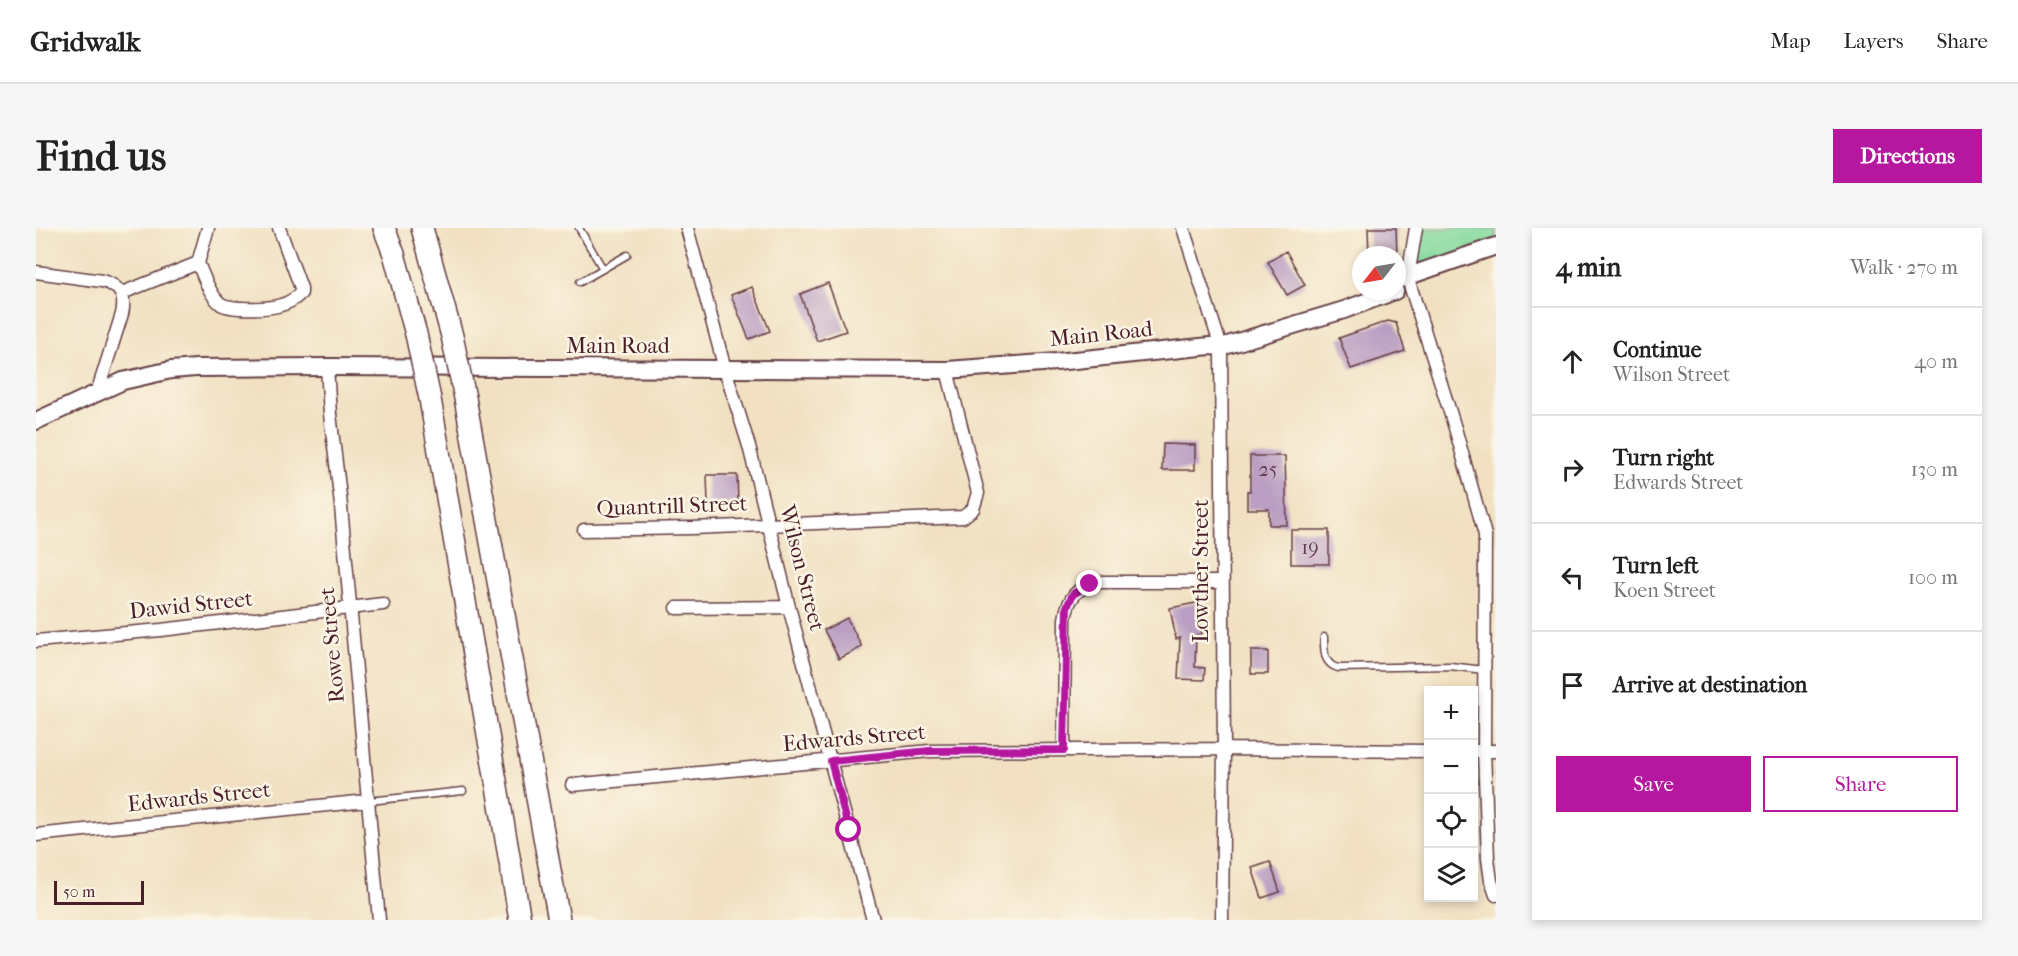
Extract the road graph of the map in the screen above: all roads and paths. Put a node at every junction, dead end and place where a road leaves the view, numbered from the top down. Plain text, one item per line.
1 (207, 228) edge
2 (279, 228) edge
3 (384, 228) edge
4 (422, 228) edge
5 (579, 228) edge
6 (687, 228) edge
7 (1184, 228) edge
8 (1416, 228) edge
9 (1496, 246) edge
10 (627, 255) dead end
11 (1496, 257) edge
12 (198, 263) junction
13 (603, 269) junction
14 (1406, 269) edge
15 (36, 272) edge
16 (580, 282) dead end
17 (1406, 283) edge
18 (1406, 284) edge
19 (122, 293) junction
20 (1352, 296) edge
21 (1406, 296) edge
22 (1367, 300) edge
23 (1217, 344) junction
24 (327, 367) junction
25 (725, 369) junction
26 (947, 370) junction
27 (97, 393) junction
28 (36, 421) edge
29 (769, 524) junction
30 (584, 530) dead end
31 (1491, 534) edge
32 (1222, 582) junction
33 (383, 604) dead end
34 (789, 607) junction
35 (676, 608) dead end
36 (349, 609) junction
37 (1324, 637) dead end
38 (36, 641) edge
39 (1484, 670) junction
40 (1224, 748) junction
41 (1064, 750) junction
42 (1424, 751) edge
43 (1484, 751) edge
44 (831, 761) junction
45 (572, 785) dead end
46 (464, 791) dead end
47 (367, 801) junction
48 (36, 835) edge
49 (1496, 895) edge
50 (379, 920) edge
51 (520, 920) edge
52 (559, 920) edge
53 (873, 920) edge
54 (1222, 920) edge

1 - 12 street
2 - 12 street
3 - 51 highway, bridge
4 - 52 highway, bridge
5 - 13 lane
6 - 25 street, Wilson Street
7 - 23 street, Lowther Street
8 - 14 street
9 - 17 street, Main Road
10 - 13 lane
11 - 18 street, Main Road
12 - 19 street
13 - 16 lane
15 - 19 street
19 - 27 street
20 - 23 street, Main Road
21 - 31 street
22 - 23 street, Main Road
23 - 26 street, Main Road
23 - 32 street, Lowther Street
24 - 25 street, Main Road
24 - 27 street, Main Road
24 - 36 street, Rowe Street
25 - 26 street, Main Road
25 - 29 street, Wilson Street
26 - 29 street, Quantrill Street
27 - 28 street, Main Road
29 - 30 street, Quantrill Street
29 - 34 street, Wilson Street
31 - 39 street
32 - 40 street, Lowther Street
32 - 41 street
33 - 36 street, Dawid Street
34 - 35 street
34 - 44 street, Wilson Street
36 - 38 street, Dawid Street
36 - 47 street, Rowe Street
37 - 39 lane
39 - 43 street
40 - 41 street, Edwards Street
40 - 42 street, Edwards Street
40 - 54 street, Lowther Street
41 - 44 street, Edwards Street
43 - 49 street
44 - 45 street, Edwards Street
44 - 53 street, Wilson Street
46 - 47 lane
47 - 48 street, Edwards Street
47 - 50 street, Rowe Street

